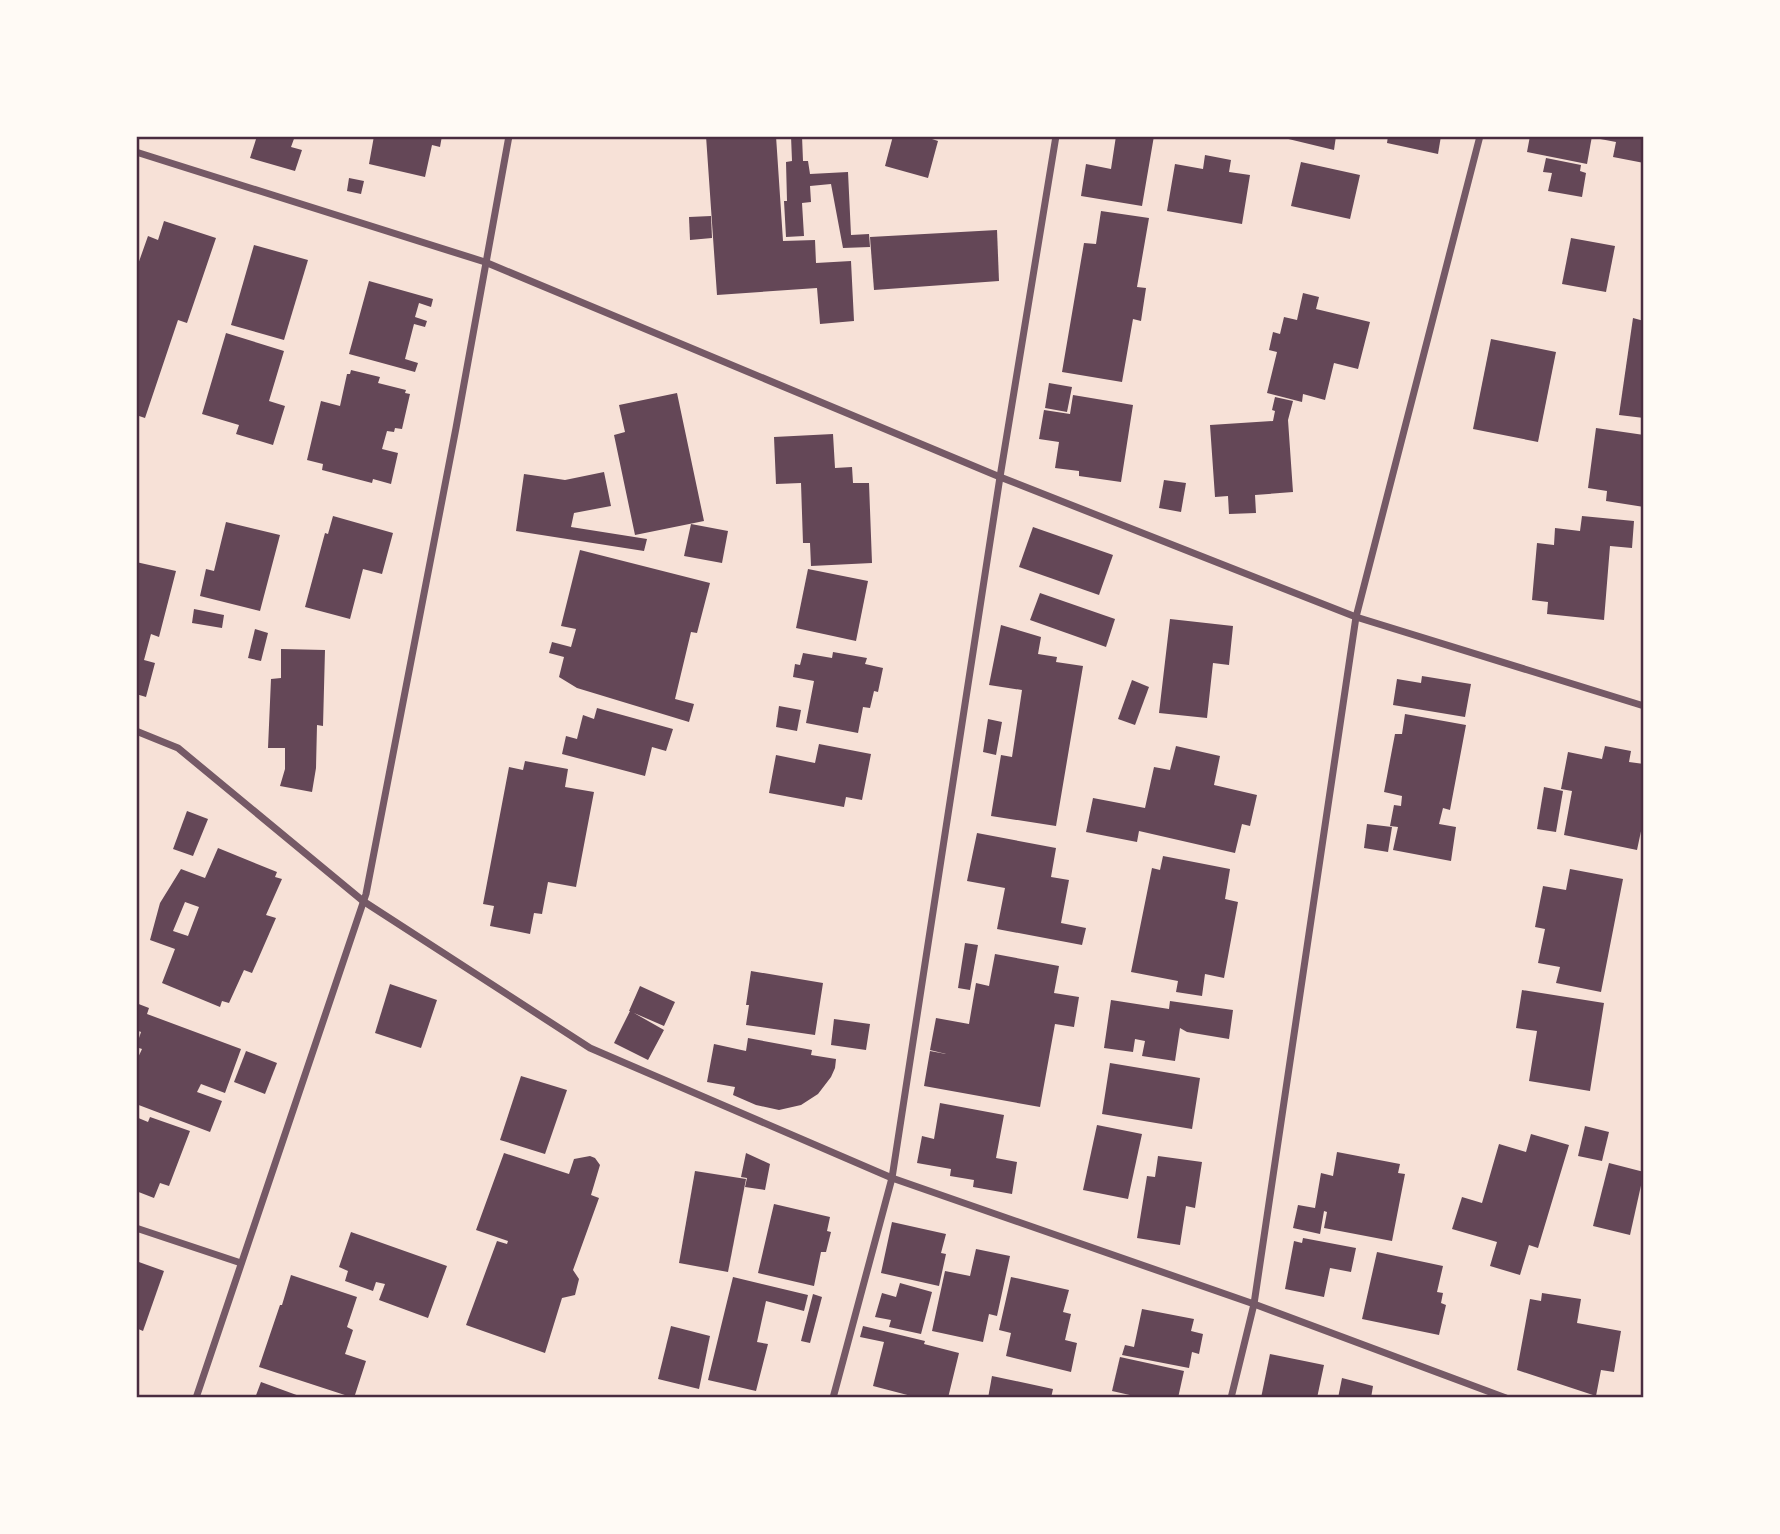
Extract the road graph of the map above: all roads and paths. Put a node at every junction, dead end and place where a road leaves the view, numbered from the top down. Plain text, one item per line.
1 (509, 136) edge
2 (1056, 136) edge
3 (1480, 136) edge
4 (136, 152) edge
5 (485, 262) junction
6 (1000, 477) junction
7 (1356, 617) junction
8 (1643, 706) edge
9 (136, 731) edge
10 (363, 901) junction
11 (892, 1178) junction
12 (136, 1228) edge
13 (241, 1264) junction
14 (1254, 1304) junction
15 (196, 1398) edge
16 (833, 1398) edge
17 (1231, 1398) edge
18 (1506, 1398) edge

1 - 5 street
2 - 6 street
3 - 7 street
4 - 5 street
5 - 6 street
5 - 10 street
6 - 7 street
6 - 11 street
7 - 8 street
7 - 14 street
9 - 10 street
10 - 11 street
10 - 13 street
11 - 14 street
11 - 16 street
12 - 13 street
13 - 15 street
14 - 17 street
14 - 18 street

